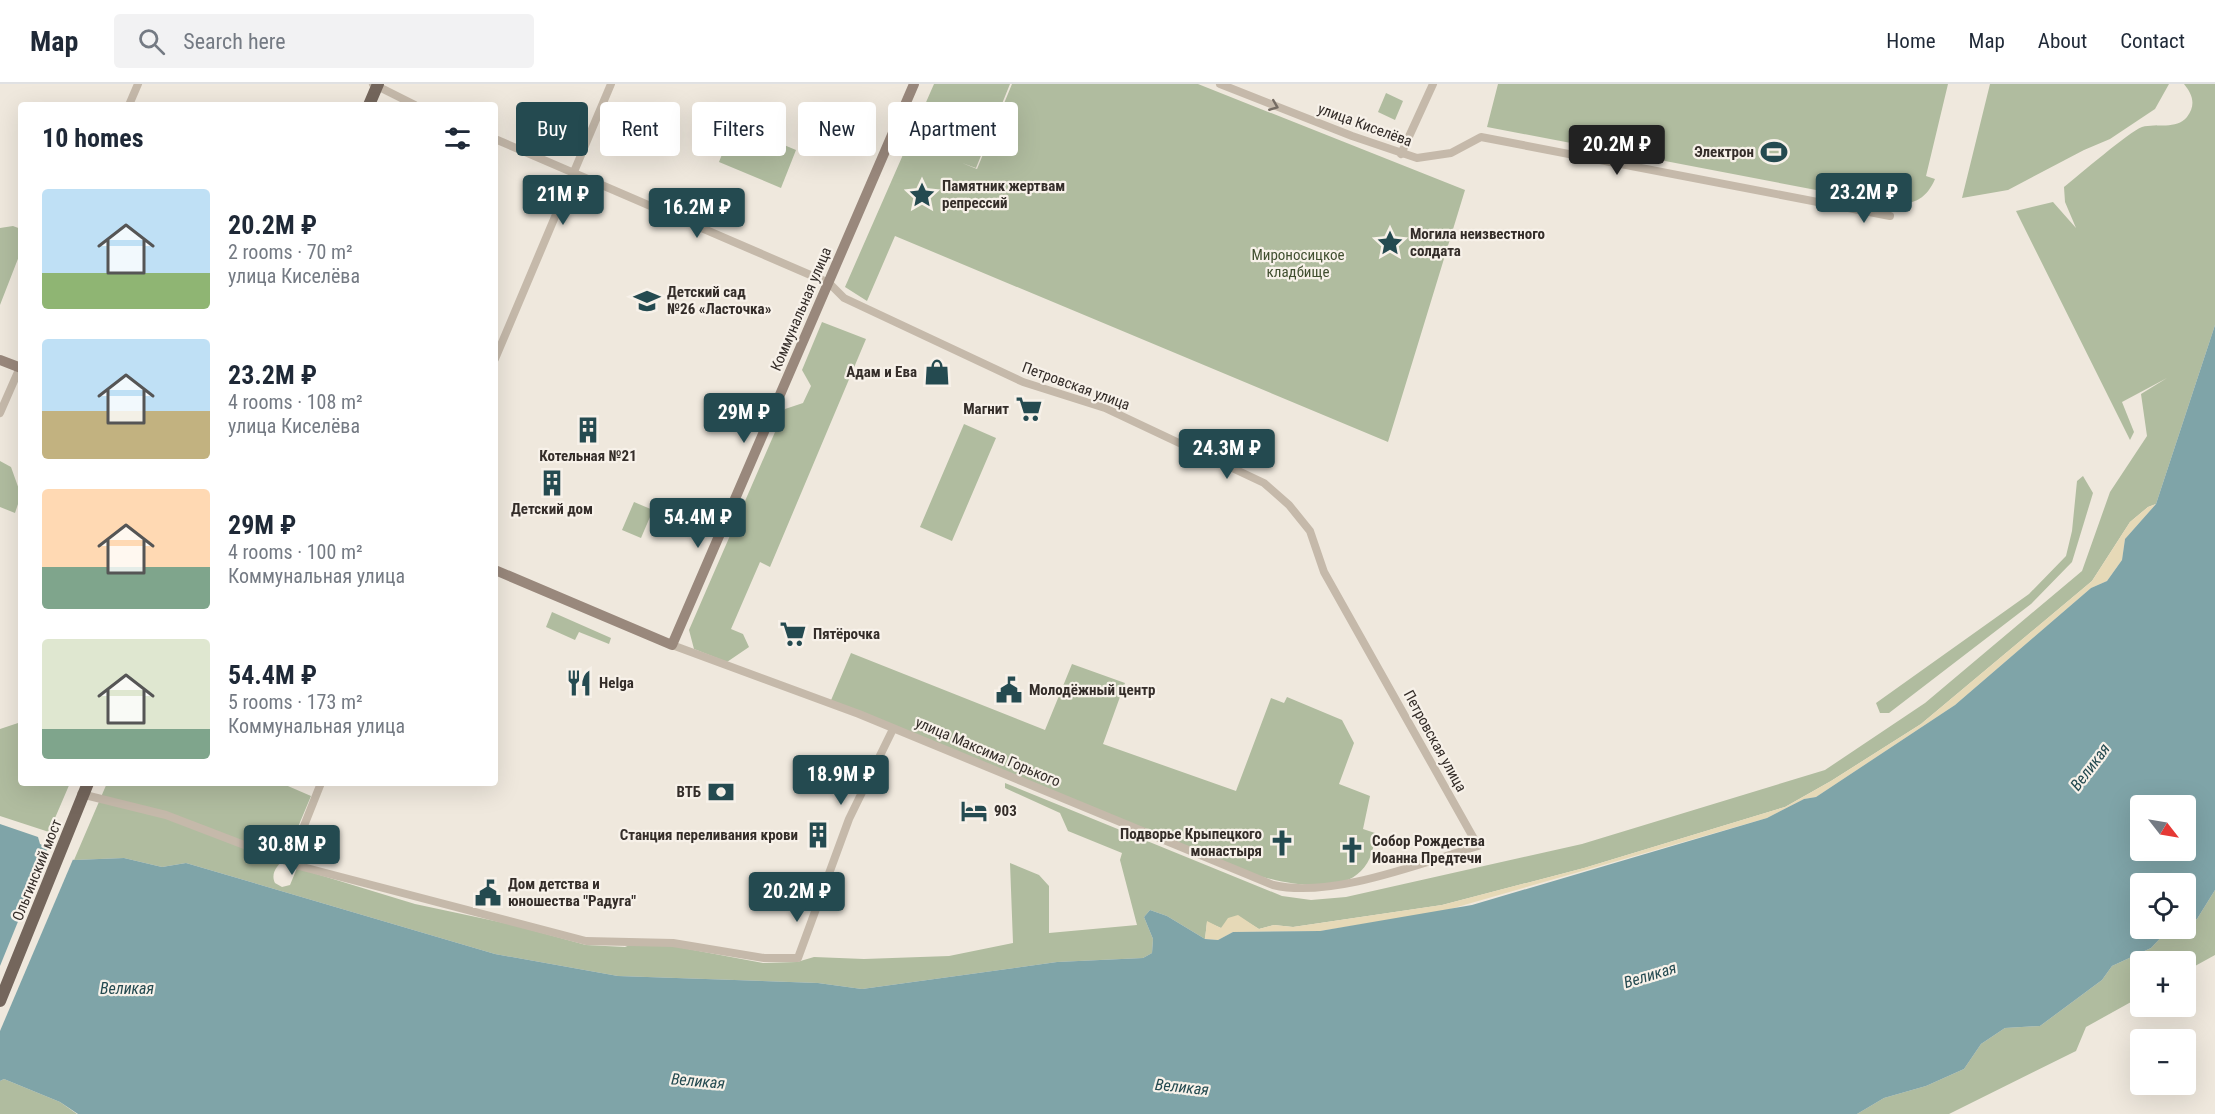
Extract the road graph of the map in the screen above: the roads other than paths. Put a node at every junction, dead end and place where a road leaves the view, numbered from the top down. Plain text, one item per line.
1 (138, 84) edge
2 (611, 84) edge
3 (914, 84) edge
4 (1220, 84) edge
5 (1433, 84) edge
6 (376, 85) edge
7 (130, 102) edge
8 (370, 102) edge
9 (409, 102) edge
10 (498, 139) edge
11 (1401, 154) junction
12 (573, 172) junction
13 (1890, 216) dead end
14 (829, 283) junction
15 (498, 352) edge
16 (0, 360) edge
17 (18, 366) edge
18 (18, 374) edge
19 (0, 413) edge
20 (498, 571) edge
21 (672, 645) junction
22 (893, 729) junction
23 (87, 786) edge
24 (320, 786) edge
25 (80, 794) dead end
26 (1478, 846) joint
27 (290, 861) junction
28 (0, 1001) edge

1 - 7 street
2 - 12 street
3 - 14 main road, Коммунальная улица
4 -> 11 street, улица Киселёва
5 - 11 street
6 - 8 main road
6 - 9 street
10 - 12 street, Петровская улица
11 - 13 street, улица Киселёва
12 - 14 street, Петровская улица
12 - 15 street
14 - 21 main road, Коммунальная улица
14 - 26 street, Петровская улица
16 - 17 main road
18 - 19 street
20 - 21 main road, улица Максима Горького
21 - 22 street, улица Максима Горького
22 - 26 street, улица Максима Горького
22 - 27 street
23 - 28 main road, Ольгинский мост, bridge
24 - 27 street
25 - 27 street

